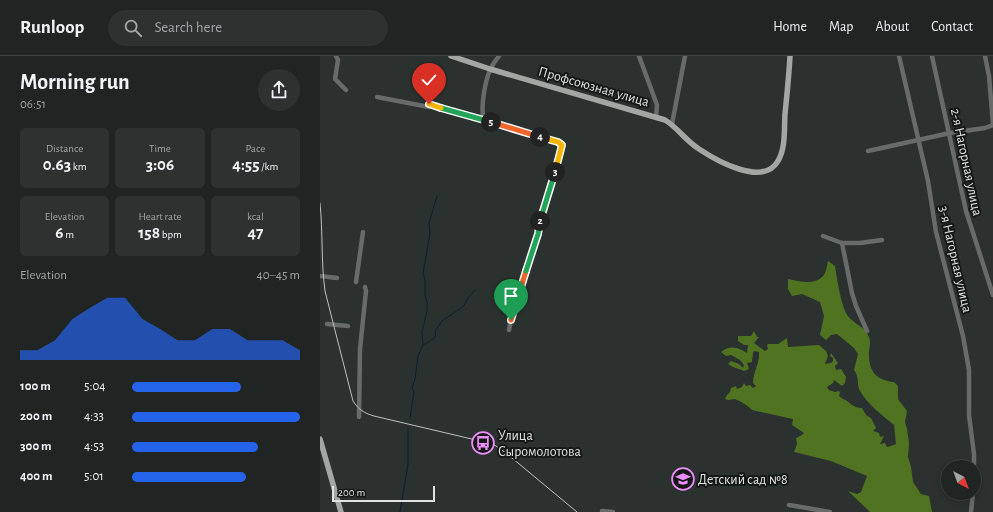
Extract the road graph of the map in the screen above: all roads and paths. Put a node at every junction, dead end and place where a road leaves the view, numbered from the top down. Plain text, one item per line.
1 (336, 56) edge
2 (451, 56) edge
3 (499, 56) edge
4 (639, 56) edge
5 (685, 56) edge
6 (790, 56) edge
7 (899, 56) edge
8 (932, 56) edge
9 (985, 56) edge
10 (490, 69) junction
11 (346, 90) dead end
12 (377, 97) dead end
13 (656, 117) junction
14 (484, 120) junction
15 (672, 124) junction
16 (993, 124) edge
17 (950, 133) junction
18 (919, 140) junction
19 (868, 151) dead end
20 (363, 232) dead end
21 (823, 236) dead end
22 (882, 240) dead end
23 (842, 243) junction
24 (320, 277) edge
25 (337, 278) dead end
26 (356, 282) dead end
27 (364, 287) dead end
28 (993, 295) edge
29 (327, 324) dead end
30 (348, 326) dead end
31 (509, 330) dead end
32 (868, 331) dead end
33 (359, 417) dead end
34 (320, 439) edge
35 (974, 460) edge
36 (972, 500) edge
37 (789, 505) dead end
38 (602, 511) dead end
39 (341, 512) edge
40 (613, 512) edge
41 (830, 512) edge
42 (971, 512) edge

1 - 11 street
2 - 10 main road, Профсоюзная улица
3 - 10 street
4 - 13 street
5 - 15 street
6 - 15 main road, Профсоюзная улица
7 - 18 street, 3-я Нагорная улица
8 - 17 street, 2-я Нагорная улица
9 - 16 street
10 - 13 main road, Профсоюзная улица
10 - 14 street
12 - 14 street
13 - 15 main road, Профсоюзная улица
14 - 31 street
16 - 17 street
17 - 18 street
17 - 28 street, 2-я Нагорная улица
18 - 19 street
18 - 35 street, 3-я Нагорная улица
20 - 26 street
21 - 23 street
22 - 23 street
23 - 32 street
24 - 25 street
27 - 33 street
29 - 30 street
34 - 39 main road
36 - 42 street
37 - 41 street
38 - 40 street

